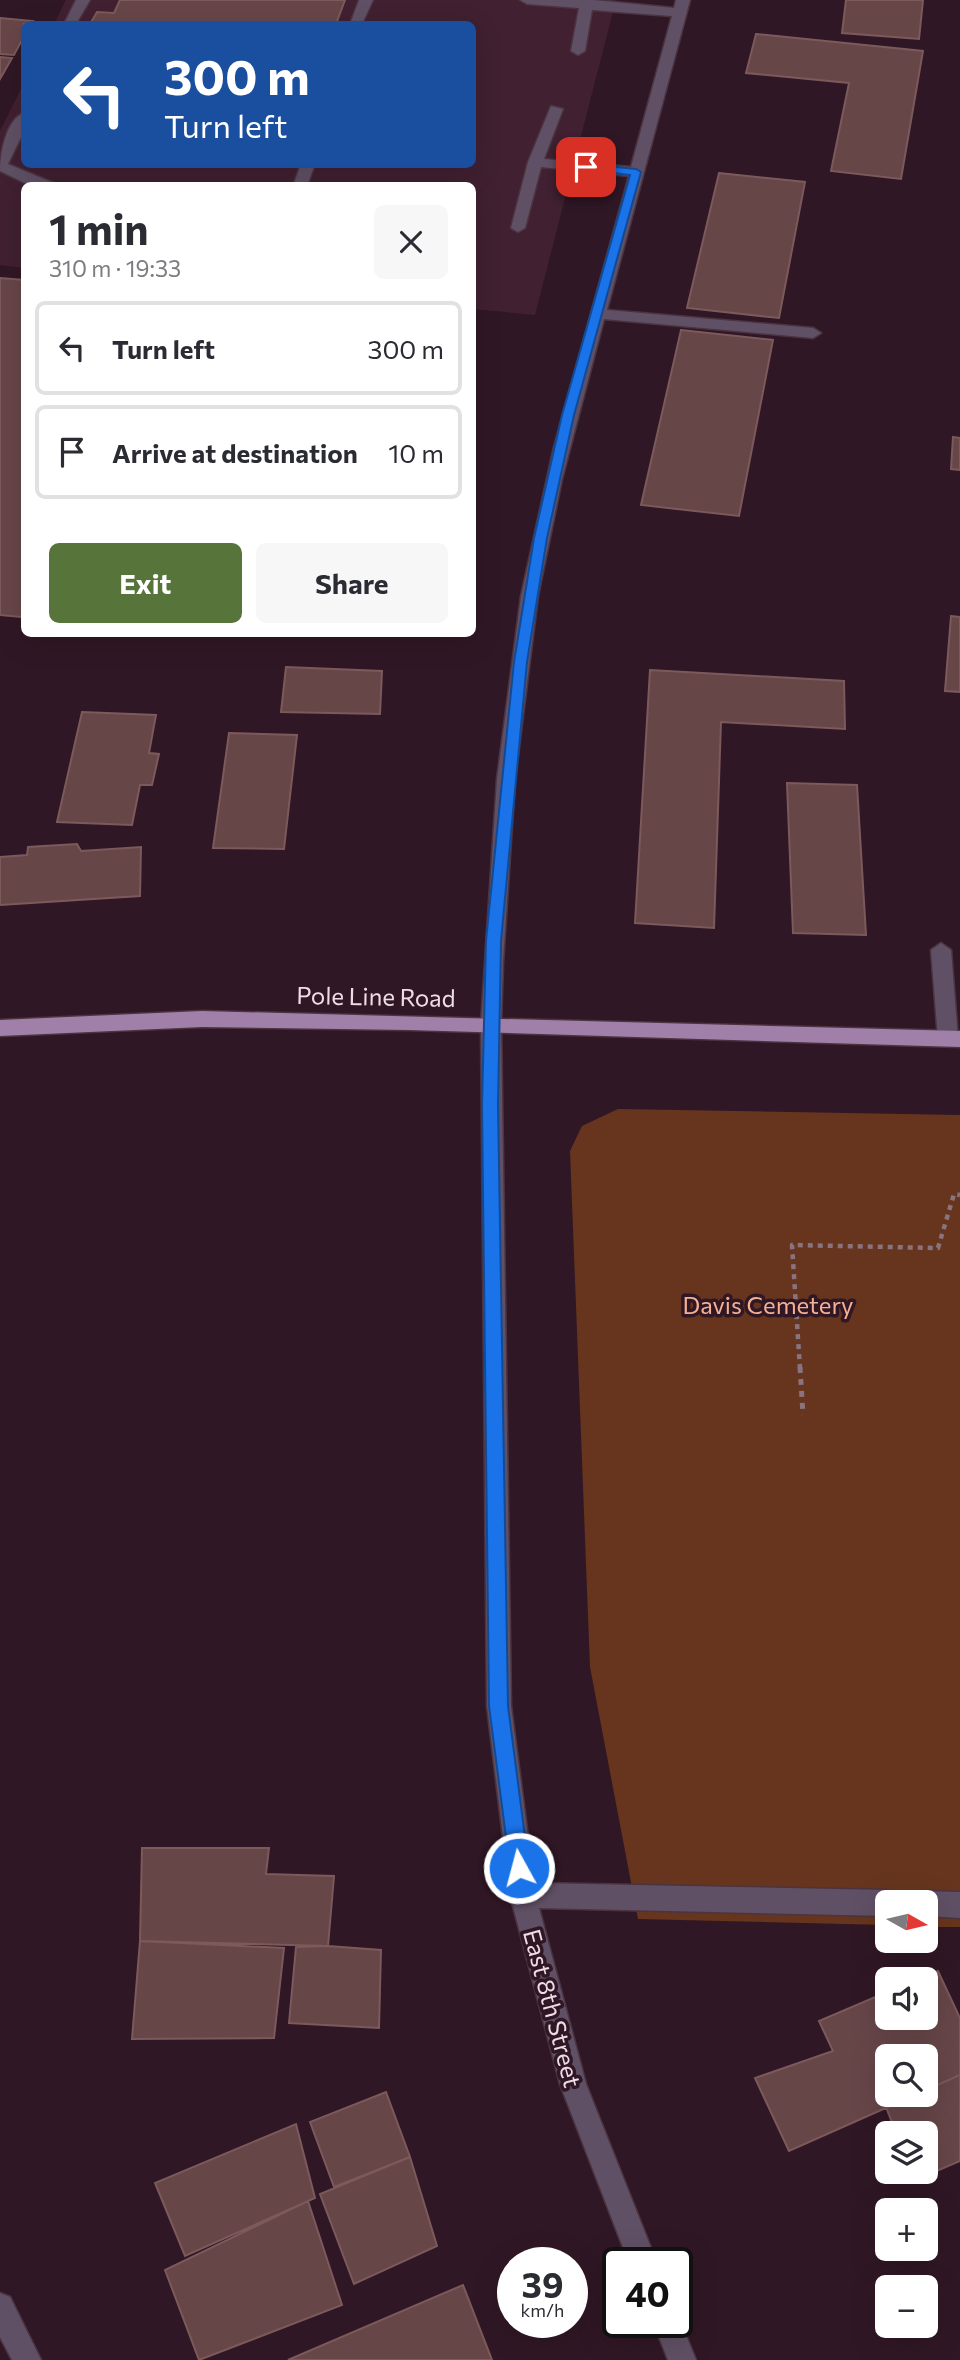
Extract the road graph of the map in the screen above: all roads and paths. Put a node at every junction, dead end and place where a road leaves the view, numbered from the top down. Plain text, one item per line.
1 (83, 0) edge
2 (366, 0) edge
3 (527, 0) edge
4 (586, 2) edge
5 (681, 7) edge
6 (72, 21) edge
7 (357, 21) edge
8 (578, 51) dead end
9 (556, 109) dead end
10 (21, 123) edge
11 (535, 162) junction
12 (636, 172) junction
13 (35, 182) edge
14 (518, 228) dead end
15 (598, 314) junction
16 (813, 333) dead end
17 (941, 950) dead end
18 (491, 1024) junction
19 (0, 1028) edge
20 (954, 1039) edge
21 (960, 1195) edge
22 (803, 1415) dead end
23 (523, 1895) junction
24 (875, 1903) edge
25 (938, 1904) edge
26 (960, 1905) edge
27 (637, 2247) edge
28 (0, 2307) edge
29 (673, 2338) edge
30 (27, 2360) edge
31 (682, 2360) edge

1 - 6 street
2 - 7 street
3 - 4 street
4 - 5 street
4 - 8 street
5 - 12 street, East 8th Street
9 - 11 street
10 - 13 street
11 - 12 street
11 - 14 street
12 - 15 street, East 8th Street
15 - 16 street
15 - 18 street, East 8th Street
17 - 20 street
18 - 19 main road, Pole Line Road
18 - 20 main road, Pole Line Road
18 - 23 street, East 8th Street
21 - 22 path
23 - 24 street
23 - 27 street, East 8th Street
25 - 26 street
28 - 30 street
29 - 31 street

